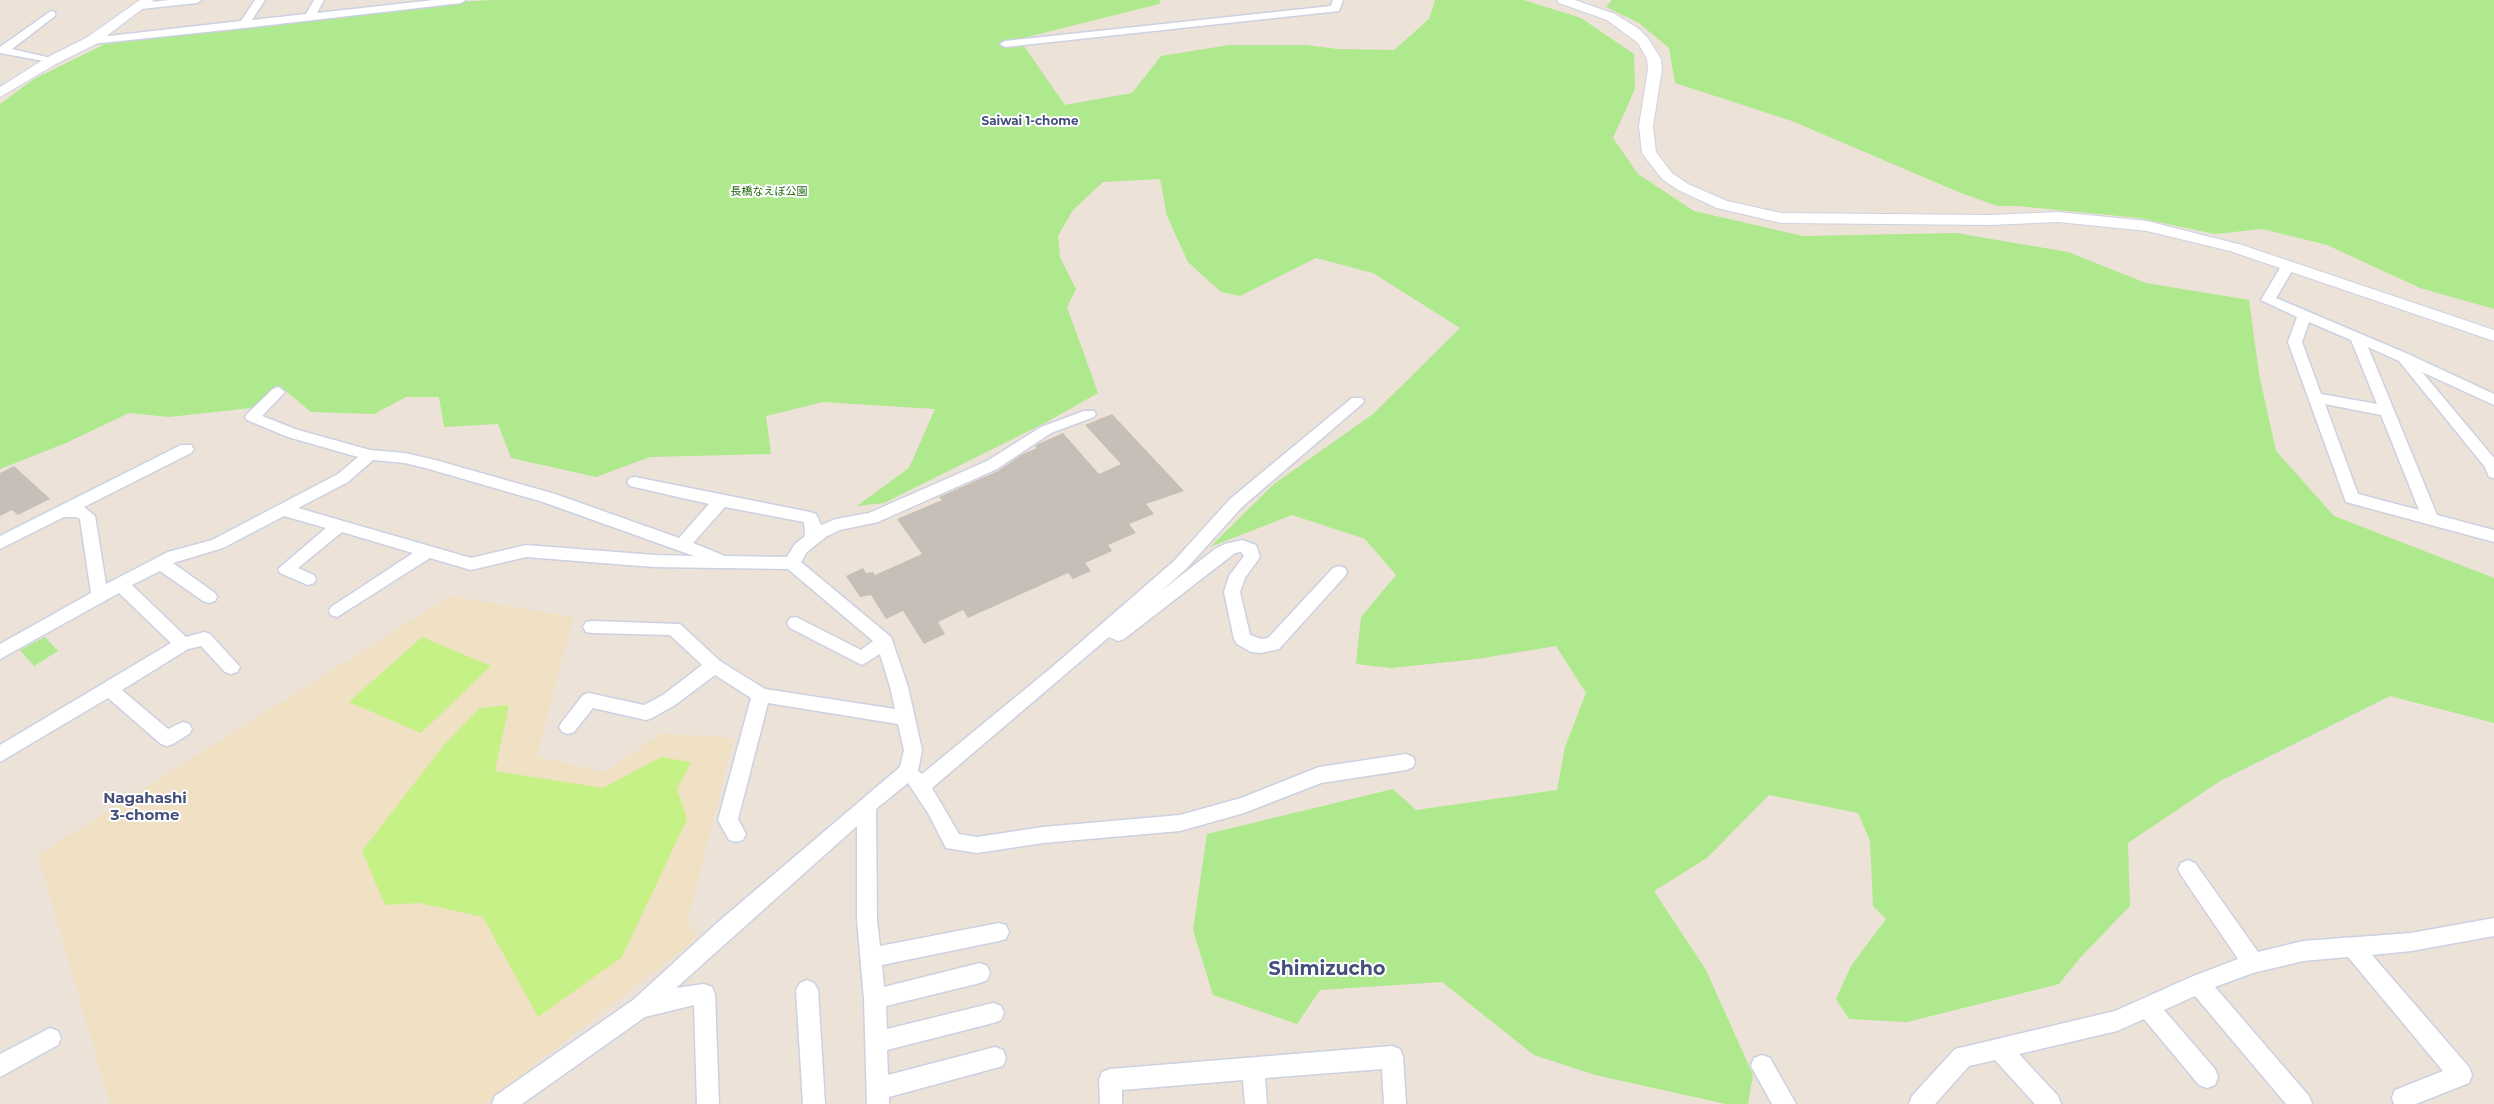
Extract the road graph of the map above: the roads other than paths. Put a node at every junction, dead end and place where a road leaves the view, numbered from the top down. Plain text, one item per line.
1 (197, 0) edge
2 (260, 0) edge
3 (319, 0) edge
4 (462, 0) edge
5 (1338, 0) edge
6 (1562, 0) edge
7 (438, 1) edge
8 (144, 3) edge
9 (409, 3) edge
10 (378, 5) edge
11 (189, 12) dead end
12 (51, 14) dead end
13 (310, 17) junction
14 (244, 25) junction
15 (91, 41) junction
16 (1005, 44) dead end
17 (2, 50) edge
18 (51, 61) junction
19 (0, 93) edge
20 (2288, 266) junction
21 (2304, 316) junction
22 (2494, 336) edge
23 (2357, 338) junction
24 (2403, 357) junction
25 (278, 392) dead end
26 (2315, 397) junction
27 (2494, 400) edge
28 (1357, 401) dead end
29 (2386, 411) junction
30 (1089, 414) dead end
31 (186, 449) dead end
32 (370, 455) junction
33 (2494, 474) edge
34 (635, 482) dead end
35 (721, 501) junction
36 (284, 510) junction
37 (58, 512) junction
38 (2430, 518) junction
39 (339, 526) junction
40 (813, 538) junction
41 (2494, 538) edge
42 (0, 542) edge
43 (683, 544) junction
44 (429, 551) junction
45 (161, 562) junction
46 (792, 562) junction
47 (730, 563) junction
48 (1339, 572) dead end
49 (308, 579) dead end
50 (120, 584) junction
51 (100, 595) junction
52 (209, 597) dead end
53 (337, 611) dead end
54 (796, 624) dead end
55 (592, 627) dead end
56 (1108, 628) junction
57 (886, 642) junction
58 (183, 644) junction
59 (0, 652) edge
60 (714, 666) junction
61 (231, 667) dead end
62 (109, 689) junction
63 (761, 695) junction
64 (906, 718) junction
65 (568, 727) dead end
66 (183, 729) dead end
67 (2, 748) edge
68 (1406, 762) dead end
69 (915, 779) junction
70 (866, 806) junction
71 (736, 834) dead end
72 (2188, 869) dead end
73 (2494, 927) edge
74 (999, 932) dead end
75 (2354, 949) junction
76 (870, 958) junction
77 (2253, 963) junction
78 (980, 973) dead end
79 (2198, 984) junction
80 (807, 990) dead end
81 (875, 999) junction
82 (2147, 1007) junction
83 (641, 1008) junction
84 (993, 1013) dead end
85 (50, 1038) dead end
86 (876, 1042) junction
87 (2000, 1048) junction
88 (995, 1058) dead end
89 (0, 1066) edge
90 (1762, 1066) dead end
91 (1253, 1068) junction
92 (2207, 1078) dead end
93 (878, 1096) edge
94 (2404, 1098) dead end
95 (503, 1104) edge
96 (708, 1104) edge
97 (814, 1104) edge
98 (1111, 1104) edge
99 (1256, 1104) edge
100 (1395, 1104) edge
101 (1785, 1104) edge
102 (1920, 1104) edge
103 (2050, 1104) edge
104 (2301, 1104) edge

1 - 8 street
1 - 11 street
2 - 14 street
3 - 13 street
4 - 7 street
5 - 16 street
6 - 20 street
7 - 9 street
8 - 15 street
9 - 10 street
10 - 13 street
12 - 17 street
13 - 14 street
14 - 15 street
15 - 18 street
17 - 18 street
18 - 19 street
20 - 21 street
20 - 22 street
21 - 23 street
21 - 26 street
23 - 24 street
23 - 29 street
24 - 27 street
24 - 33 street
25 - 32 street
26 - 29 street
26 - 38 street
28 - 56 street
29 - 38 street
30 - 40 street
31 - 37 street
32 - 36 street
32 - 43 street
34 - 35 street
35 - 40 street
35 - 43 street
36 - 39 street
36 - 45 street
37 - 42 street
37 - 51 street
38 - 41 street
39 - 44 street
39 - 49 street
40 - 46 street
43 - 47 street
44 - 47 street
44 - 53 street
45 - 50 street
45 - 52 street
46 - 47 street
46 - 57 street
48 - 56 street
50 - 51 street
50 - 58 street
51 - 59 street
54 - 57 street
55 - 60 street
56 - 69 street
57 - 64 street
58 - 61 street
58 - 62 street
60 - 63 street
60 - 65 street
62 - 66 street
62 - 67 street
63 - 64 street
63 - 71 street
64 - 69 street
68 - 69 street
69 - 70 street
70 - 76 street
70 - 83 street
72 - 77 street
73 - 75 street
74 - 76 street
75 - 77 street
75 - 94 street
76 - 81 street
77 - 79 street
78 - 81 street
79 - 82 street
79 - 104 street
80 - 97 street
81 - 86 street
82 - 87 street
82 - 92 street
83 - 95 street
83 - 96 street
84 - 86 street
85 - 89 street
86 - 93 street
87 - 102 street
87 - 103 street
88 - 93 street
90 - 101 street
91 - 98 street
91 - 99 street
91 - 100 street

